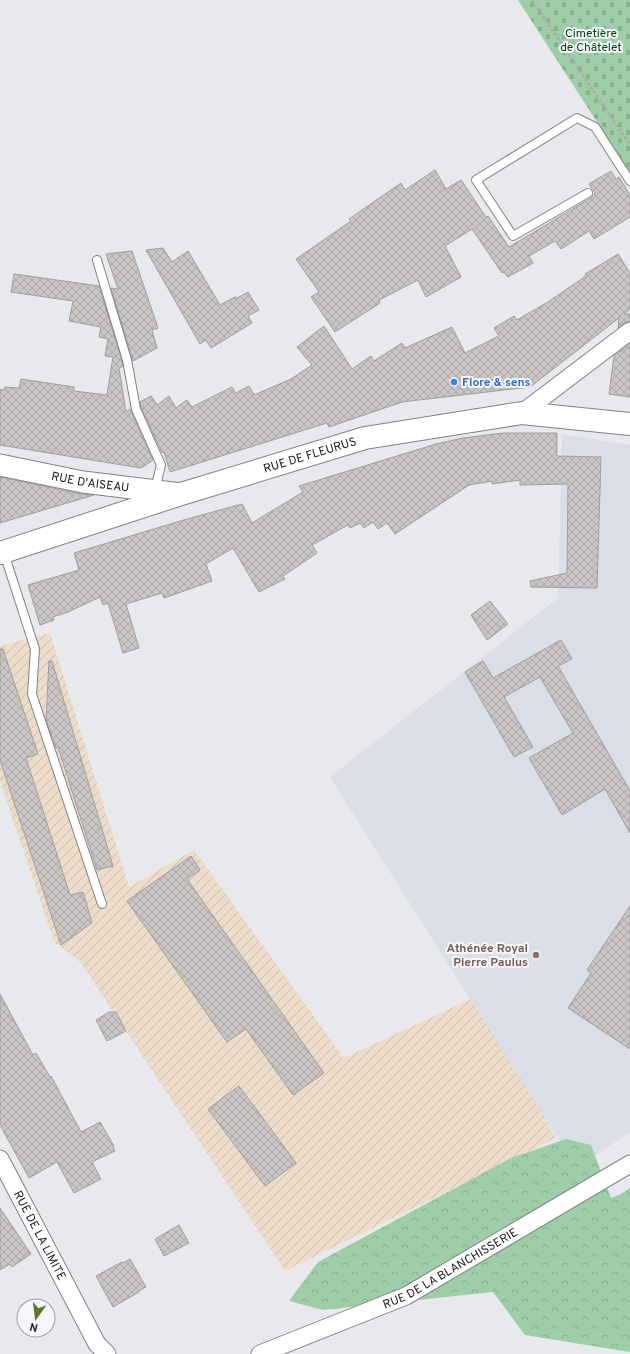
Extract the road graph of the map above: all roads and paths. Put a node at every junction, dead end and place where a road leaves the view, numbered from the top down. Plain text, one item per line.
1 (532, 0) edge
2 (630, 146) edge
3 (630, 181) edge
4 (588, 193) dead end
5 (98, 260) dead end
6 (630, 331) edge
7 (522, 414) junction
8 (630, 424) edge
9 (0, 465) edge
10 (155, 491) junction
11 (181, 494) junction
12 (2, 552) edge
13 (102, 904) dead end
14 (0, 1159) edge
15 (630, 1164) edge
16 (107, 1354) edge
17 (260, 1354) edge

1 - 2 path
3 - 4 lane
5 - 10 lane
6 - 7 street
7 - 8 main road, RUE DE FLEURUS
7 - 11 main road, RUE DE FLEURUS
9 - 10 street, RUE D'AISEAU
10 - 11 street, RUE D'AISEAU
11 - 12 main road, RUE DE FLEURUS
12 - 13 lane
14 - 16 street, RUE DE LA LIMITE
15 - 17 street, RUE DE LA BLANCHISSERIE

